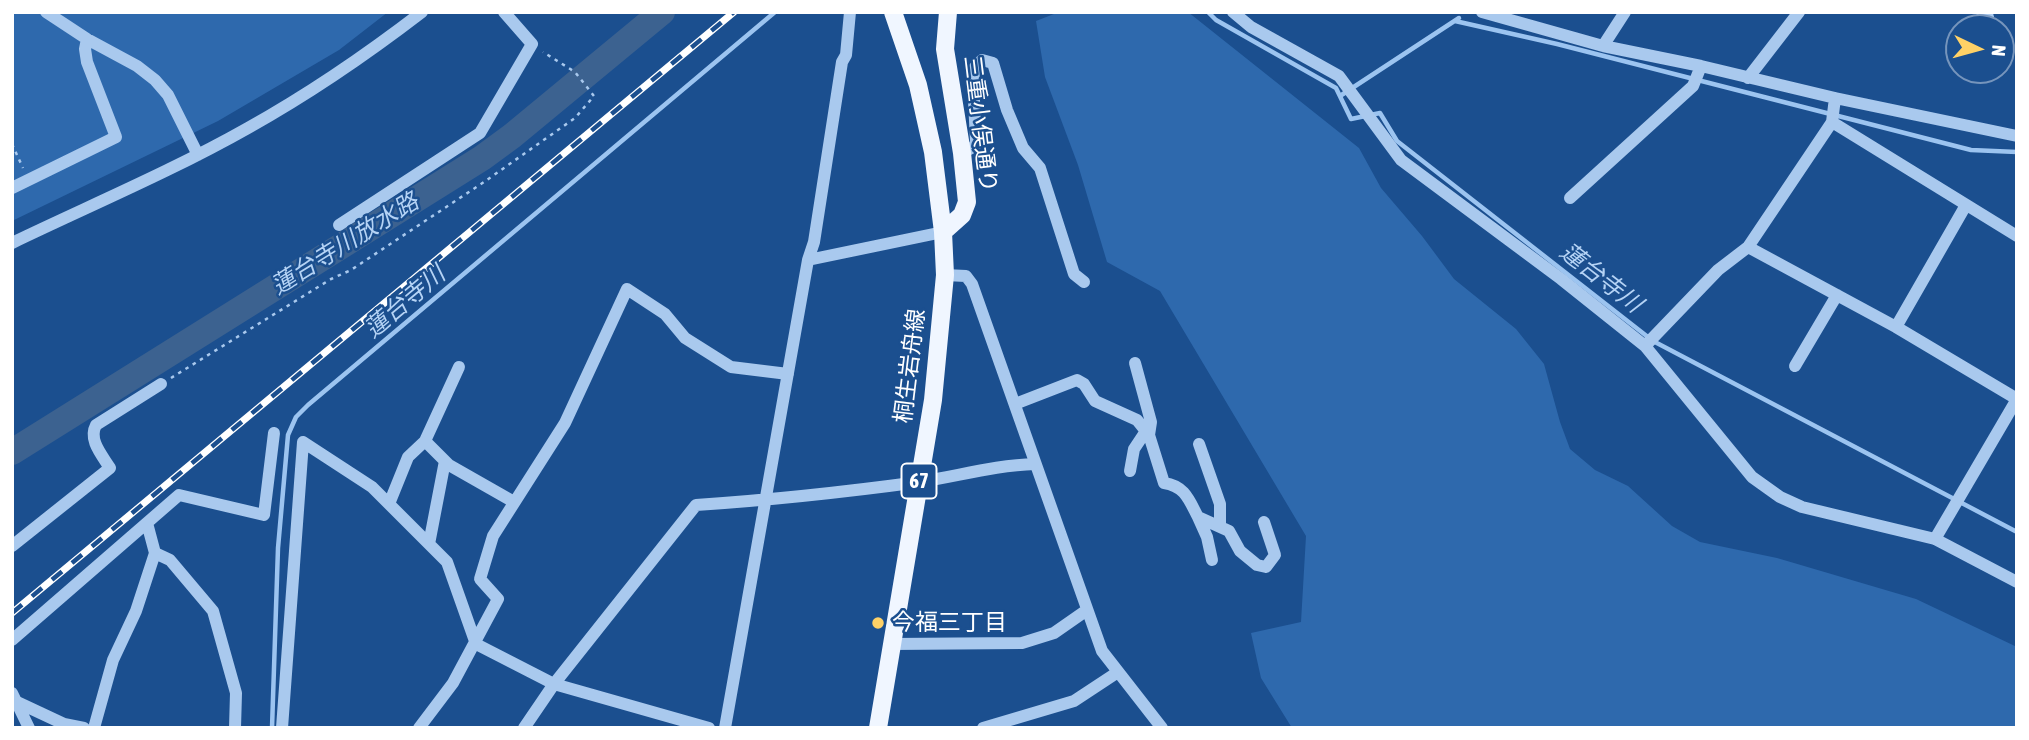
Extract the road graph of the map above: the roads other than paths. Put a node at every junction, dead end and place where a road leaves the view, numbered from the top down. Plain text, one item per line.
1 (46, 12) edge
2 (422, 12) edge
3 (504, 12) edge
4 (850, 12) edge
5 (893, 12) edge
6 (948, 12) edge
7 (1233, 12) edge
8 (1482, 12) edge
9 (1625, 12) edge
10 (1799, 12) edge
11 (87, 39) junction
12 (1603, 46) junction
13 (1701, 66) junction
14 (1748, 78) junction
15 (1835, 99) junction
16 (1832, 122) junction
17 (2017, 136) edge
18 (962, 153) junction
19 (198, 155) junction
20 (12, 188) edge
21 (1570, 198) dead end
22 (1966, 205) junction
23 (339, 225) dead end
24 (943, 232) junction
25 (2017, 236) edge
26 (12, 243) edge
27 (1748, 247) junction
28 (808, 260) junction
29 (945, 275) junction
30 (1084, 282) dead end
31 (1837, 295) junction
32 (1896, 327) junction
33 (1645, 346) junction
34 (1135, 363) dead end
35 (1795, 366) dead end
36 (459, 367) dead end
37 (788, 374) junction
38 (161, 384) road end
39 (2017, 399) edge
40 (1015, 404) junction
41 (274, 433) dead end
42 (1147, 433) junction
43 (425, 442) junction
44 (1199, 444) dead end
45 (445, 461) junction
46 (1035, 464) junction
47 (1130, 471) dead end
48 (919, 482) junction
49 (766, 500) junction
50 (514, 502) junction
51 (389, 504) junction
52 (1198, 517) junction
53 (1264, 522) dead end
54 (147, 523) junction
55 (1220, 527) junction
56 (1935, 538) junction
57 (429, 544) junction
58 (12, 546) edge
59 (155, 553) junction
60 (1212, 560) dead end
61 (2017, 582) edge
62 (1087, 610) junction
63 (12, 640) edge
64 (476, 644) junction
65 (891, 644) junction
66 (1118, 672) junction
67 (554, 684) junction
68 (15, 697) edge
69 (29, 728) edge
70 (84, 728) edge
71 (94, 728) edge
72 (235, 728) edge
73 (282, 728) edge
74 (419, 728) edge
75 (524, 728) edge
76 (709, 728) edge
77 (725, 728) edge
78 (878, 728) edge
79 (983, 728) edge
80 (1162, 728) edge

1 - 11 street
2 - 19 street
3 - 23 street
4 - 28 street
5 - 24 main road, 桐生岩舟線 / 67
6 - 18 main road, 三重小俣通り
7 - 33 street
8 - 12 street
9 - 12 street
10 - 14 street
11 - 19 street
11 - 20 street
12 - 13 street
13 - 14 street
13 - 21 street
14 - 15 street
15 - 16 street
15 - 17 street
16 - 22 street
16 - 27 street
18 - 24 main road, 三重小俣通り
18 - 30 street
19 - 26 street
22 - 25 street
22 - 32 street
24 - 28 street
24 - 29 main road, 桐生岩舟線 / 67
27 - 31 street
27 - 33 street
28 - 37 street
29 - 40 street
29 - 48 main road, 桐生岩舟線 / 67
31 - 32 street
31 - 35 street
32 - 39 street
33 - 56 street
34 - 42 street
36 - 43 street
37 - 49 street
37 - 50 street
38 - 58 street
39 - 56 street
40 - 42 street
40 - 46 street
41 - 54 street
42 - 47 street
42 - 52 street
43 - 45 street
43 - 51 street
44 - 55 street
45 - 50 street
45 - 57 street
46 - 48 street
46 - 62 street
48 - 49 street
48 - 65 main road, 桐生岩舟線 / 67
49 - 67 street
49 - 77 street
50 - 64 street
51 - 57 street
51 - 73 street
52 - 55 street
52 - 60 street
53 - 55 street
54 - 59 street
54 - 63 street
56 - 61 street
57 - 64 street
59 - 71 street
59 - 72 street
62 - 65 street
62 - 66 street
64 - 67 street
64 - 74 street
65 - 78 main road, 桐生岩舟線 / 67
66 - 79 street
66 - 80 street
67 - 75 street
67 - 76 street
68 - 69 street
68 - 70 street

